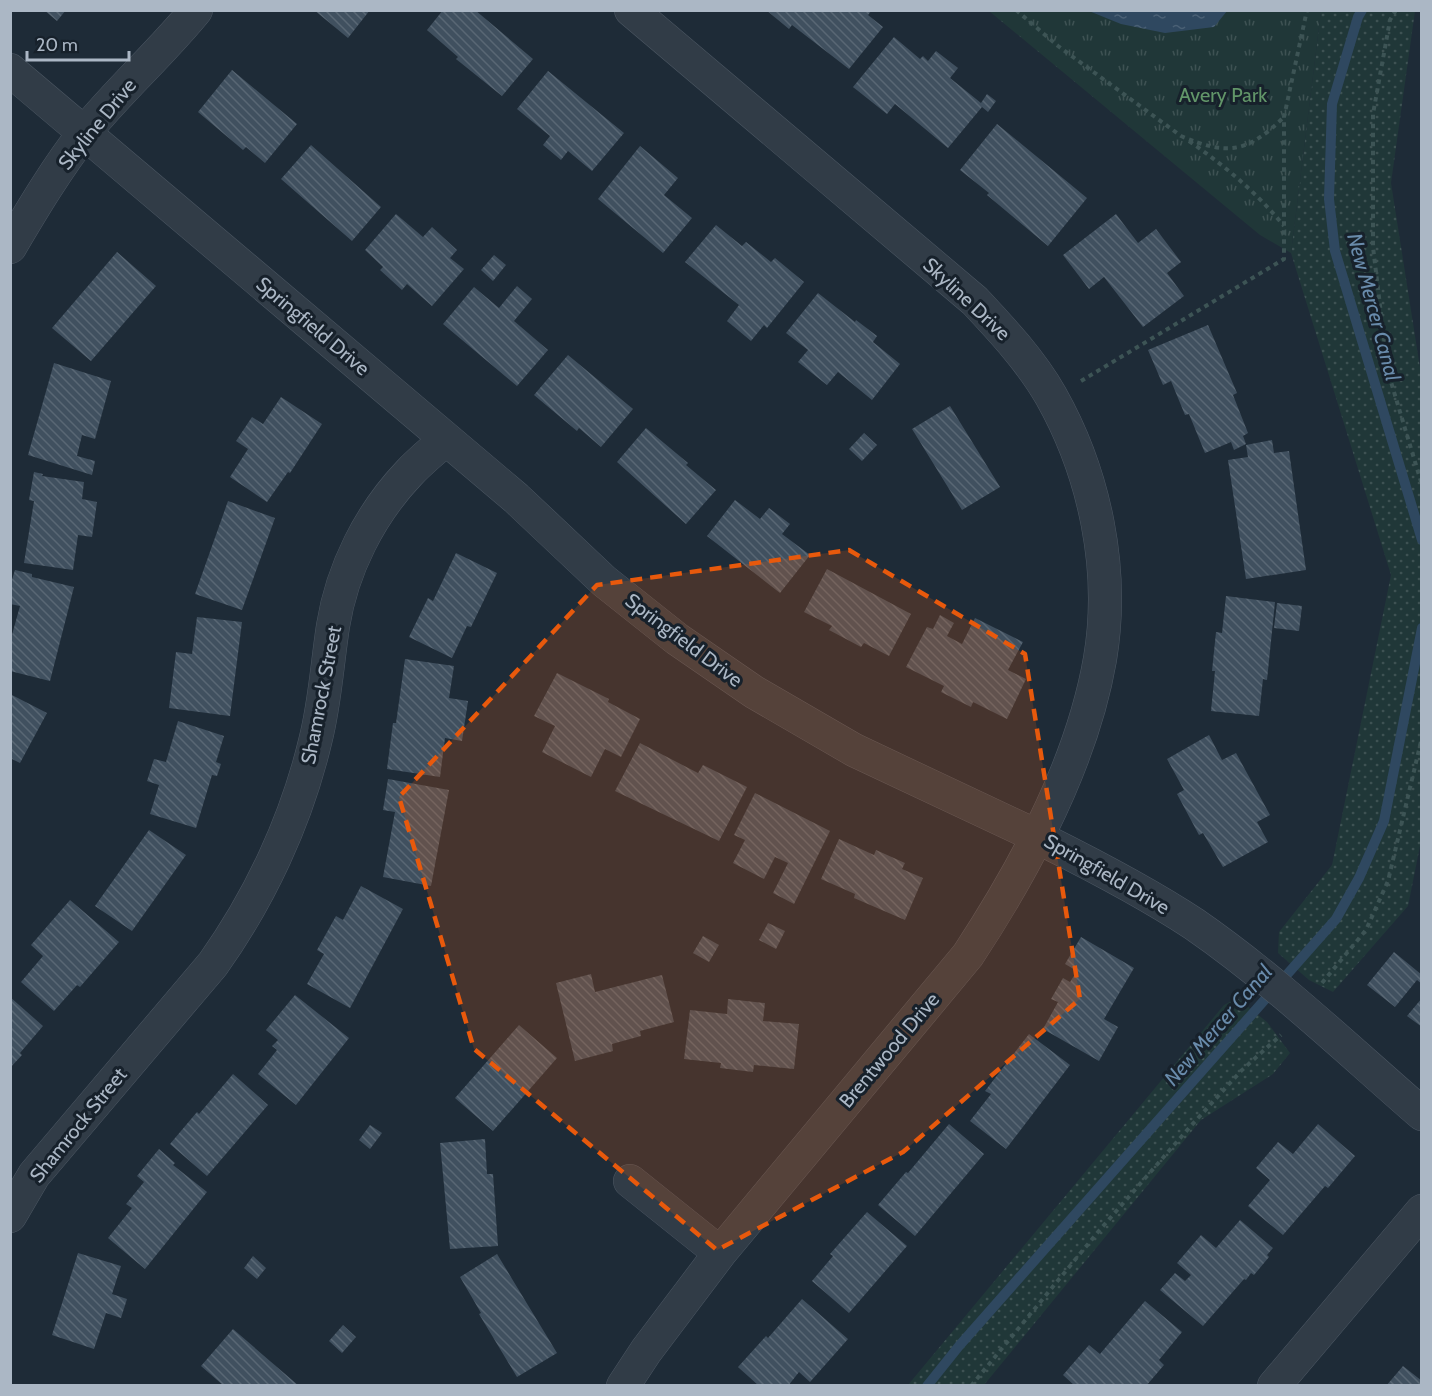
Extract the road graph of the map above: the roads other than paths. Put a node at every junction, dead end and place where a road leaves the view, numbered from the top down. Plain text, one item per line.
1 (196, 10) edge
2 (631, 10) edge
3 (10, 70) edge
4 (85, 133) junction
5 (10, 247) edge
6 (446, 439) junction
7 (1039, 834) junction
8 (1422, 1114) edge
9 (630, 1181) dead end
10 (1422, 1210) edge
11 (10, 1216) edge
12 (720, 1253) junction
13 (623, 1386) edge
14 (1274, 1386) edge

1 - 4 street, Skyline Drive
2 - 7 street, Skyline Drive
3 - 4 street, Springfield Drive
4 - 5 street, Skyline Drive
4 - 6 street, Springfield Drive
6 - 7 street, Springfield Drive
6 - 11 street, Shamrock Street
7 - 8 street, Springfield Drive
7 - 12 street, Brentwood Drive
9 - 12 street
10 - 14 street
12 - 13 street, Brentwood Drive

